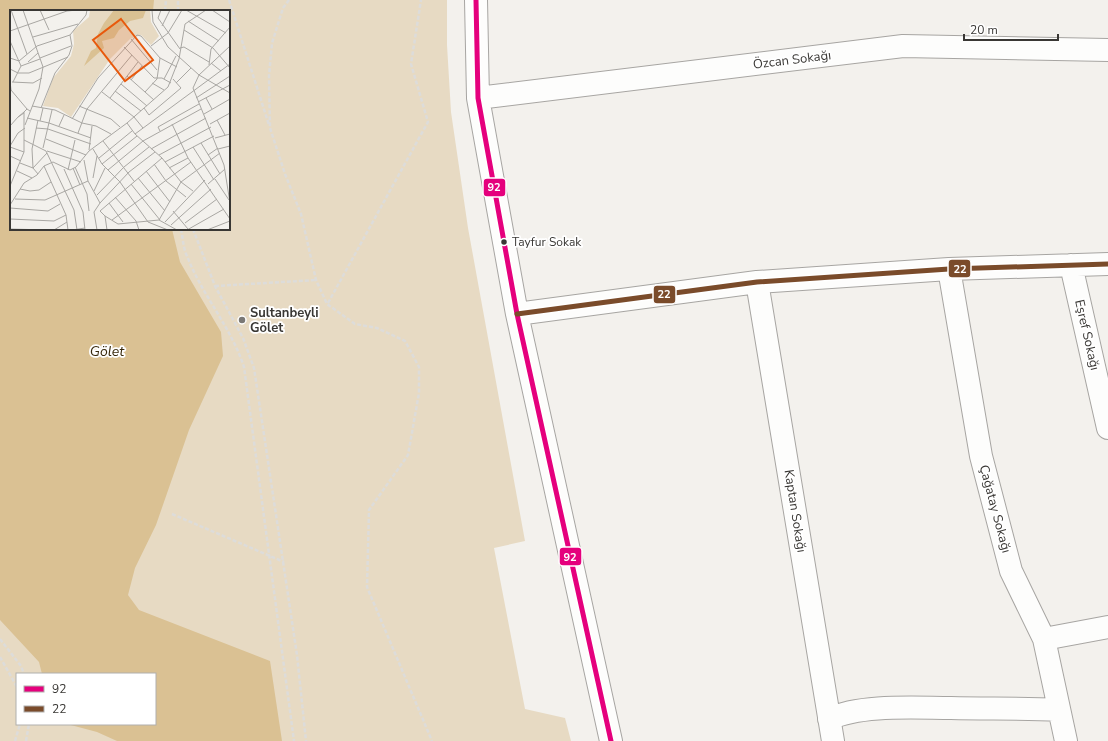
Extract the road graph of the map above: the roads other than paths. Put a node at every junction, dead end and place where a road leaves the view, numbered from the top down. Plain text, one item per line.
1 (476, 0) edge
2 (1108, 50) edge
3 (478, 98) junction
4 (1108, 264) edge
5 (1071, 265) junction
6 (950, 269) junction
7 (757, 282) junction
8 (517, 314) junction
9 (1108, 428) edge
10 (1108, 627) edge
11 (1044, 639) junction
12 (1058, 710) junction
13 (829, 719) junction
14 (611, 741) edge
15 (833, 741) edge
16 (1066, 741) edge

1 - 3 street
2 - 3 street, Özcan Sokağı
3 - 8 street
4 - 5 street
5 - 6 street
5 - 9 street, Eşref Sokağı
6 - 7 street
6 - 11 street, Çağatay Sokağı
7 - 8 street
7 - 13 street, Kaptan Sokağı
8 - 14 street
10 - 11 street
11 - 12 street, Çağatay Sokağı
12 - 13 street
12 - 16 street, Çağatay Sokağı
13 - 15 street, Kaptan Sokağı

